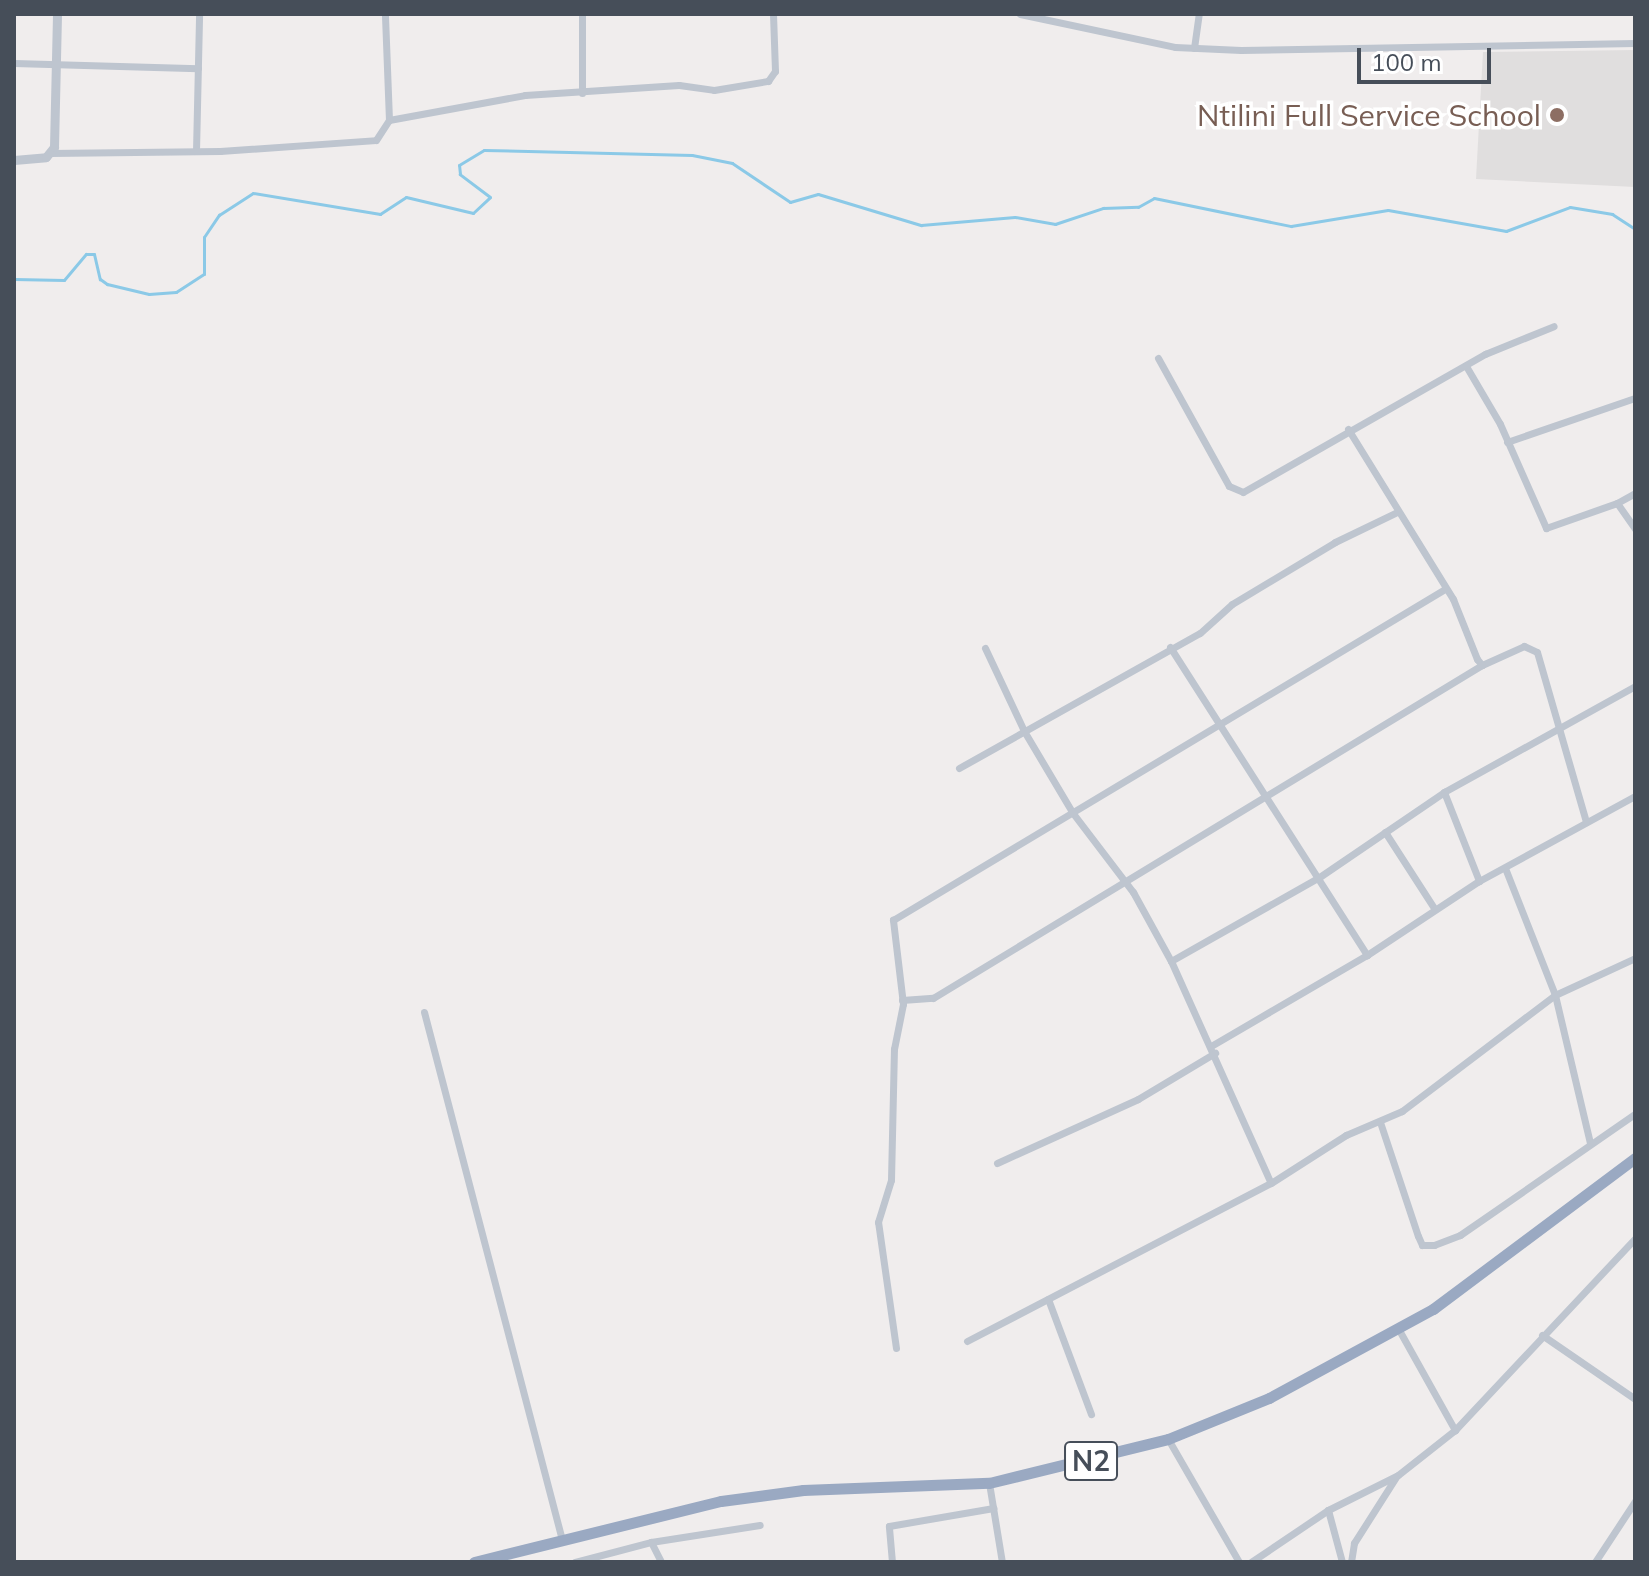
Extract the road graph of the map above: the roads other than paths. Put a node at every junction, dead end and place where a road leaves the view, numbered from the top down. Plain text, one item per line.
1 (57, 14) edge
2 (199, 14) edge
3 (385, 14) edge
4 (582, 14) edge
5 (773, 14) edge
6 (1020, 14) edge
7 (1199, 14) edge
8 (1635, 43) edge
9 (1194, 48) junction
10 (14, 63) edge
11 (55, 63) junction
12 (198, 68) junction
13 (582, 93) junction
14 (389, 120) junction
15 (196, 151) junction
16 (50, 153) junction
17 (14, 160) edge
18 (1554, 326) dead end
19 (1158, 358) dead end
20 (1466, 366) junction
21 (1635, 398) edge
22 (1348, 429) junction
23 (1507, 442) junction
24 (1635, 493) edge
25 (1617, 503) junction
26 (1395, 513) junction
27 (1635, 529) edge
28 (1445, 589) junction
29 (1170, 647) junction
30 (985, 648) dead end
31 (1482, 665) junction
32 (1635, 686) edge
33 (1217, 725) junction
34 (1556, 725) junction
35 (1024, 731) junction
36 (959, 768) dead end
37 (1444, 792) junction
38 (1635, 796) edge
39 (1268, 799) junction
40 (1072, 812) junction
41 (1586, 822) junction
42 (1385, 832) junction
43 (1505, 868) junction
44 (1318, 878) junction
45 (1479, 881) junction
46 (1124, 883) junction
47 (1434, 908) junction
48 (1367, 955) junction
49 (1635, 958) edge
50 (1171, 961) junction
51 (1555, 995) junction
52 (902, 1000) junction
53 (424, 1012) dead end
54 (1213, 1049) junction
55 (1635, 1114) edge
56 (1380, 1122) junction
57 (1590, 1143) junction
58 (1635, 1158) edge
59 (997, 1163) dead end
60 (1271, 1183) junction
61 (1635, 1238) edge
62 (1048, 1299) junction
63 (1399, 1330) junction
64 (1542, 1335) junction
65 (967, 1341) dead end
66 (896, 1348) dead end
67 (1635, 1399) edge
68 (1091, 1414) dead end
69 (1455, 1430) junction
70 (1168, 1439) junction
71 (1398, 1475) junction
72 (989, 1483) junction
73 (1635, 1501) edge
74 (993, 1508) junction
75 (1328, 1510) junction
76 (760, 1525) dead end
77 (562, 1540) junction
78 (651, 1542) junction
79 (1346, 1559) edge
80 (474, 1562) edge
81 (575, 1562) edge
82 (661, 1562) edge
83 (892, 1562) edge
84 (1002, 1562) edge
85 (1239, 1562) edge
86 (1251, 1562) edge
87 (1595, 1562) edge

1 - 11 street
2 - 12 street
3 - 14 street
4 - 13 street
5 - 13 street
6 - 9 street
7 - 9 street
8 - 9 street
10 - 11 street
11 - 12 street
11 - 16 street
12 - 15 street
13 - 14 street
14 - 15 street
15 - 16 street
16 - 17 street
18 - 20 street
19 - 22 street
20 - 22 street
20 - 23 street
21 - 23 street
22 - 26 street
23 - 25 street
24 - 25 street
25 - 27 street
26 - 28 street
26 - 29 street
28 - 31 street
28 - 33 street
29 - 33 street
29 - 35 street
30 - 35 street
31 - 34 street
31 - 39 street
32 - 34 street
33 - 39 street
33 - 40 street
34 - 37 street
34 - 41 street
35 - 36 street
35 - 40 street
37 - 42 street
37 - 45 street
38 - 41 street
39 - 44 street
39 - 46 street
40 - 46 street
40 - 52 street
41 - 43 street
42 - 44 street
42 - 47 street
43 - 45 street
43 - 51 street
44 - 48 street
44 - 50 street
45 - 47 street
46 - 50 street
46 - 52 street
47 - 48 street
48 - 54 street
49 - 51 street
50 - 54 street
51 - 56 street
51 - 57 street
52 - 66 street
53 - 77 street
54 - 59 street
54 - 60 street
55 - 57 street
56 - 57 street
56 - 60 street
58 - 63 highway, N2
60 - 62 street
61 - 64 street
62 - 65 street
62 - 68 street
63 - 69 street
63 - 70 highway, N2
64 - 67 street
64 - 69 street
69 - 71 street
70 - 72 highway, N2
70 - 85 street
71 - 75 street
71 - 79 street
72 - 74 street
72 - 77 highway, N2
73 - 87 street
74 - 83 street
74 - 84 street
75 - 79 street
75 - 86 street
76 - 78 street
77 - 80 highway, N2
78 - 81 street
78 - 82 street

